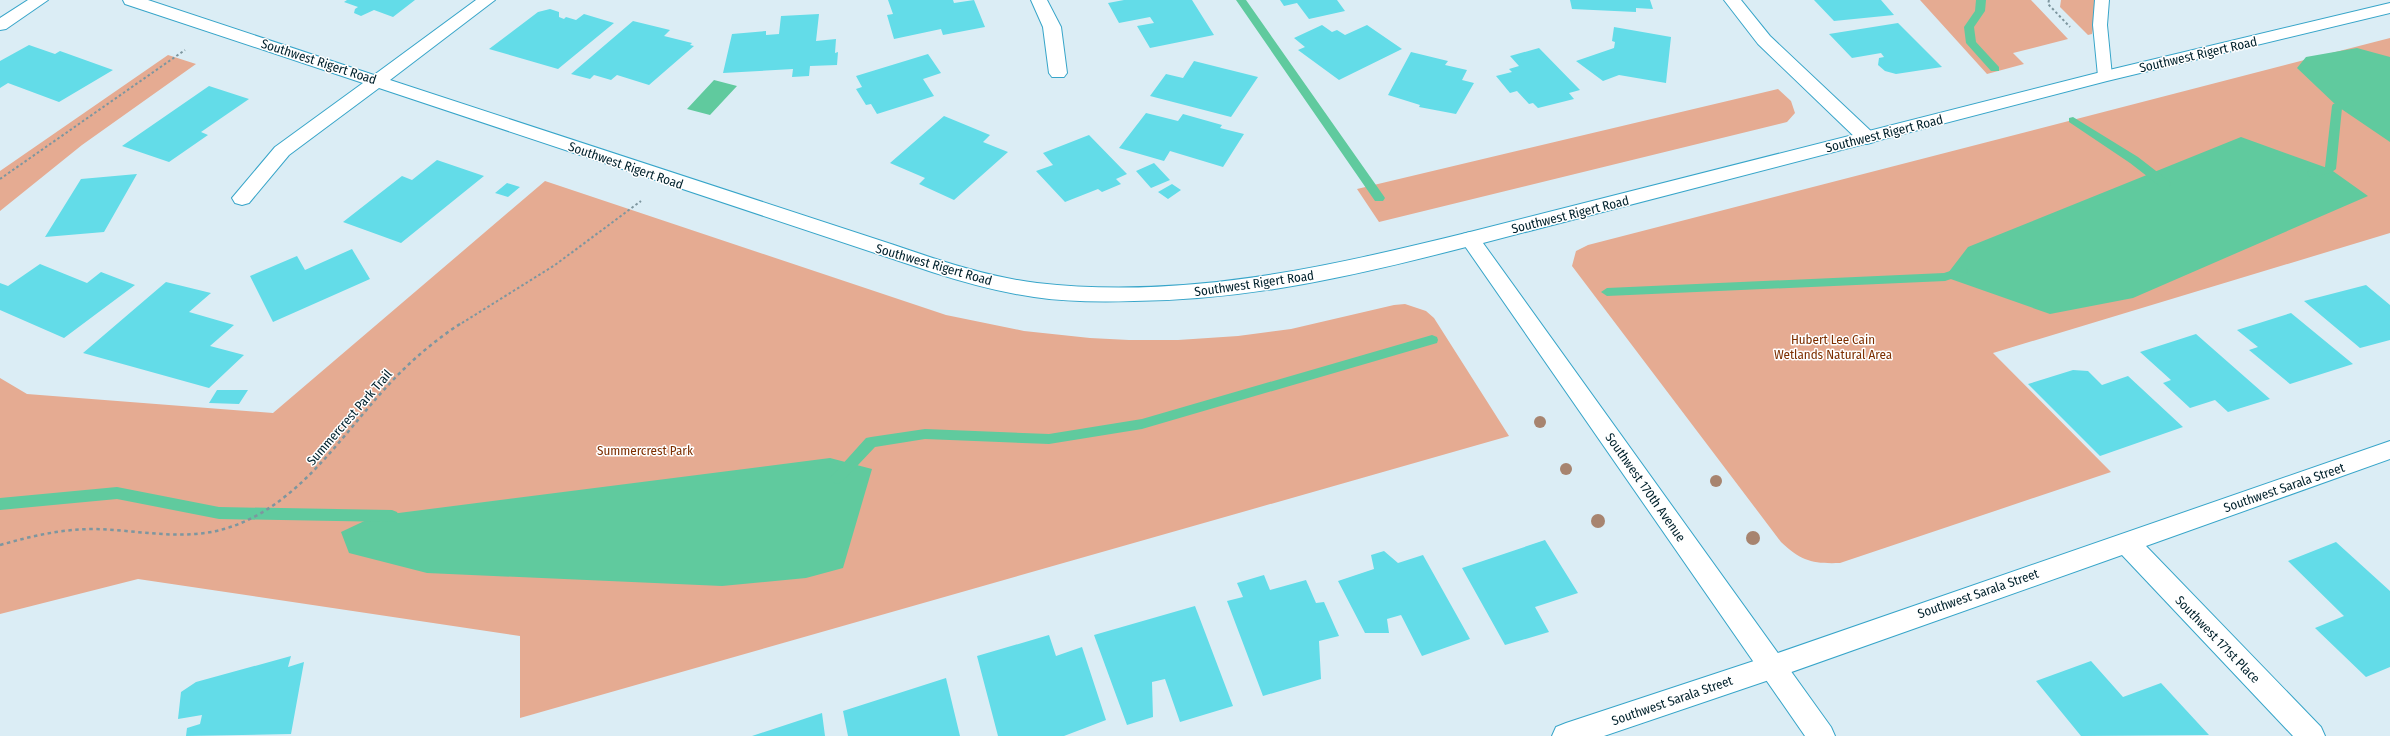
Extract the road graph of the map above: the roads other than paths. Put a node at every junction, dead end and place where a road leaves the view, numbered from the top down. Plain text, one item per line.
1 (40, 0) edge
2 (132, 0) edge
3 (487, 0) edge
4 (1039, 0) edge
5 (1732, 0) edge
6 (2102, 0) edge
7 (2390, 8) edge
8 (0, 25) edge
9 (1058, 73) dead end
10 (2105, 76) junction
11 (377, 80) junction
12 (1867, 138) junction
13 (242, 198) dead end
14 (1470, 239) junction
15 (2390, 450) edge
16 (2126, 542) junction
17 (1772, 667) junction
18 (1566, 736) edge
19 (1821, 736) edge
20 (2310, 736) edge

1 - 8 street
2 - 11 street, Southwest Rigert Road
3 - 11 street
4 - 9 street
5 - 12 street
6 - 10 lane
7 - 10 street, Southwest Rigert Road
10 - 12 street, Southwest Rigert Road
11 - 13 street
11 - 14 street, Southwest Rigert Road
12 - 14 street, Southwest Rigert Road
14 - 17 street, Southwest 170th Avenue
15 - 16 street, Southwest Sarala Street
16 - 17 street, Southwest Sarala Street
16 - 20 street, Southwest 171st Place
17 - 18 street, Southwest Sarala Street
17 - 19 street, Southwest 170th Avenue

